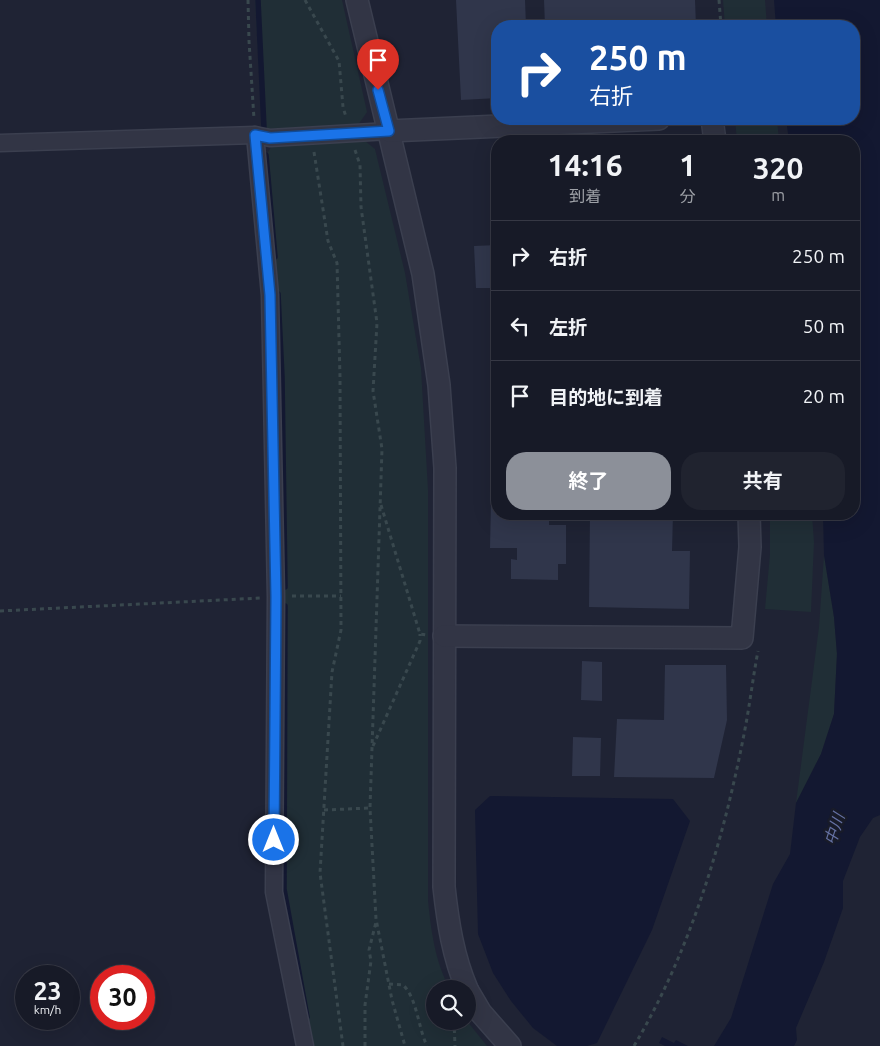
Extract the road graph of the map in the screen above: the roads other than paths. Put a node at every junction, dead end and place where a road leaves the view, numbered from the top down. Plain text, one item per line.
1 (357, 0) edge
2 (524, 125) edge
3 (389, 131) junction
4 (255, 135) junction
5 (0, 143) edge
6 (749, 520) edge
7 (438, 635) junction
8 (463, 980) edge
9 (476, 1005) edge
10 (305, 1046) edge
11 (510, 1046) edge

1 - 3 street
2 - 3 street
3 - 4 street
3 - 7 street
4 - 5 street
4 - 10 street
6 - 7 street
7 - 8 street
9 - 11 street

